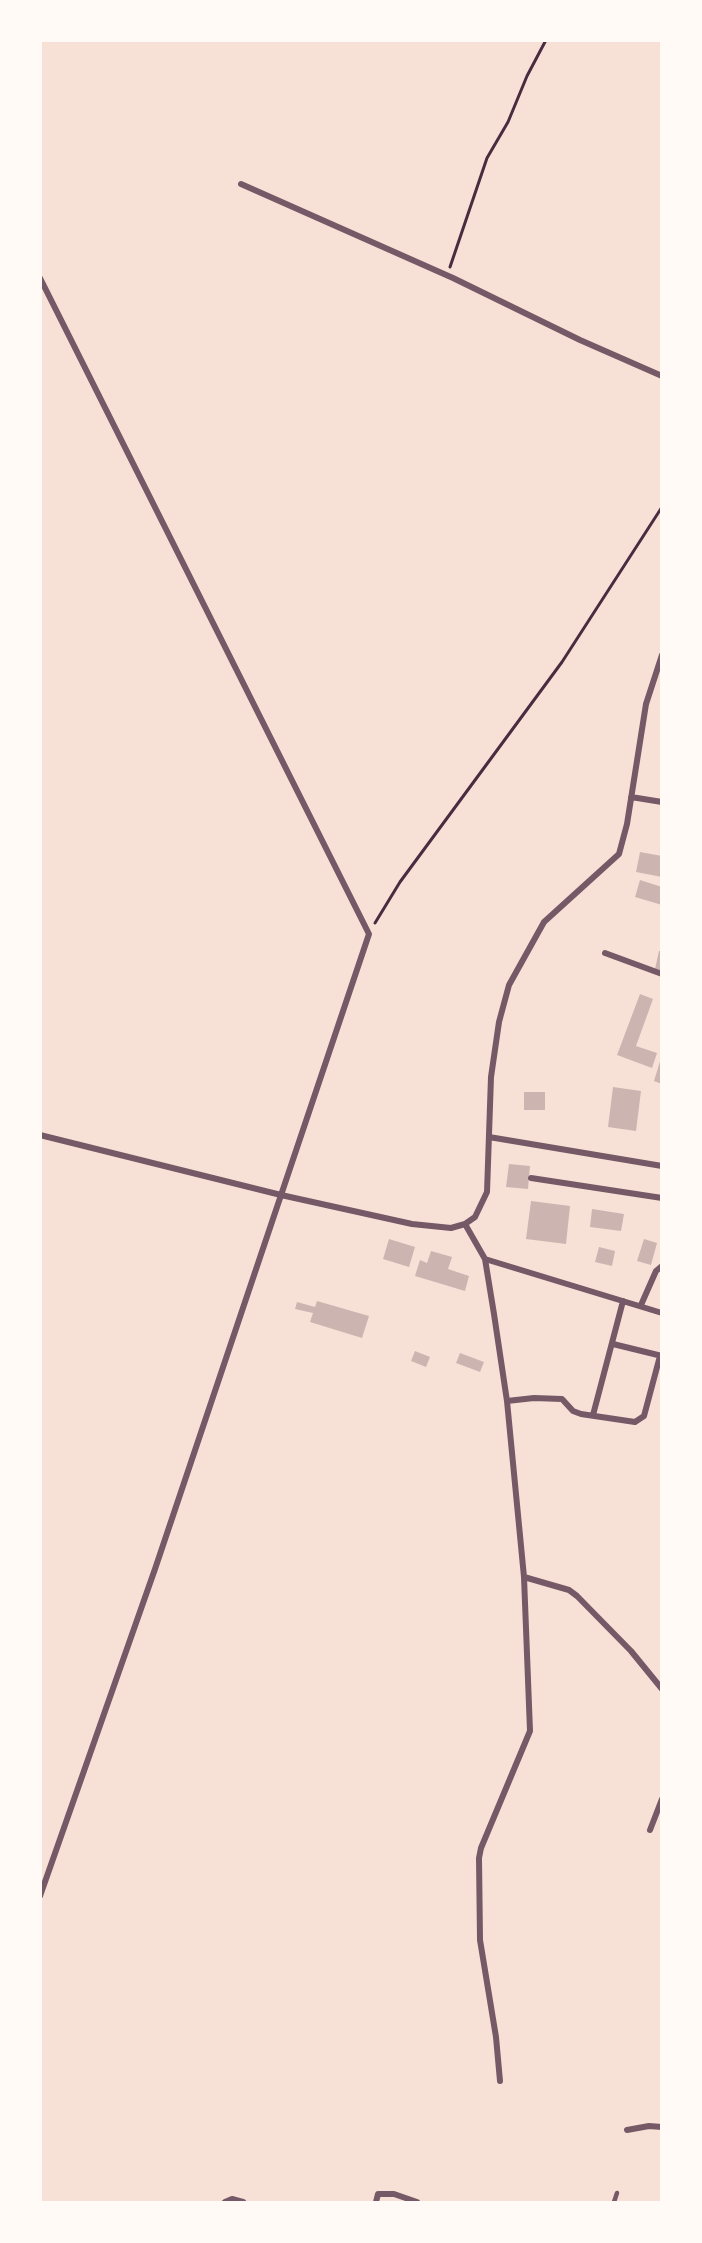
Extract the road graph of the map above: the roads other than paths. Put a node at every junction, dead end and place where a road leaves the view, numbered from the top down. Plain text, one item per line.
1 (241, 184) dead end
2 (40, 278) edge
3 (662, 376) edge
4 (662, 655) edge
5 (631, 797) junction
6 (662, 802) edge
7 (605, 953) dead end
8 (662, 974) edge
9 (40, 1135) edge
10 (489, 1137) junction
11 (662, 1166) edge
12 (531, 1178) dead end
13 (281, 1195) junction
14 (662, 1198) edge
15 (465, 1224) junction
16 (485, 1260) junction
17 (662, 1266) edge
18 (623, 1302) junction
19 (641, 1305) junction
20 (662, 1313) edge
21 (613, 1344) junction
22 (661, 1356) edge
23 (507, 1401) junction
24 (593, 1415) junction
25 (524, 1578) junction
26 (662, 1689) edge
27 (662, 1799) edge
28 (650, 1830) dead end
29 (40, 1896) edge
30 (500, 2081) dead end
31 (662, 2127) edge
32 (627, 2130) dead end
33 (616, 2193) dead end
34 (225, 2202) edge
35 (243, 2202) edge
36 (376, 2202) edge
37 (417, 2202) edge
38 (614, 2202) edge

1 - 3 street
2 - 13 street
4 - 5 street
5 - 6 street
5 - 10 street
7 - 8 street
9 - 13 street
10 - 11 street
10 - 15 street
12 - 14 street
13 - 15 street
13 - 29 street
15 - 16 street
16 - 18 street
16 - 23 street
17 - 19 street
18 - 19 street
18 - 21 street
19 - 20 street
21 - 22 street
21 - 24 street
22 - 24 street
23 - 24 street
23 - 25 street
25 - 26 street
25 - 30 street
27 - 28 street
31 - 32 street
33 - 38 lane
34 - 35 street
36 - 37 street

